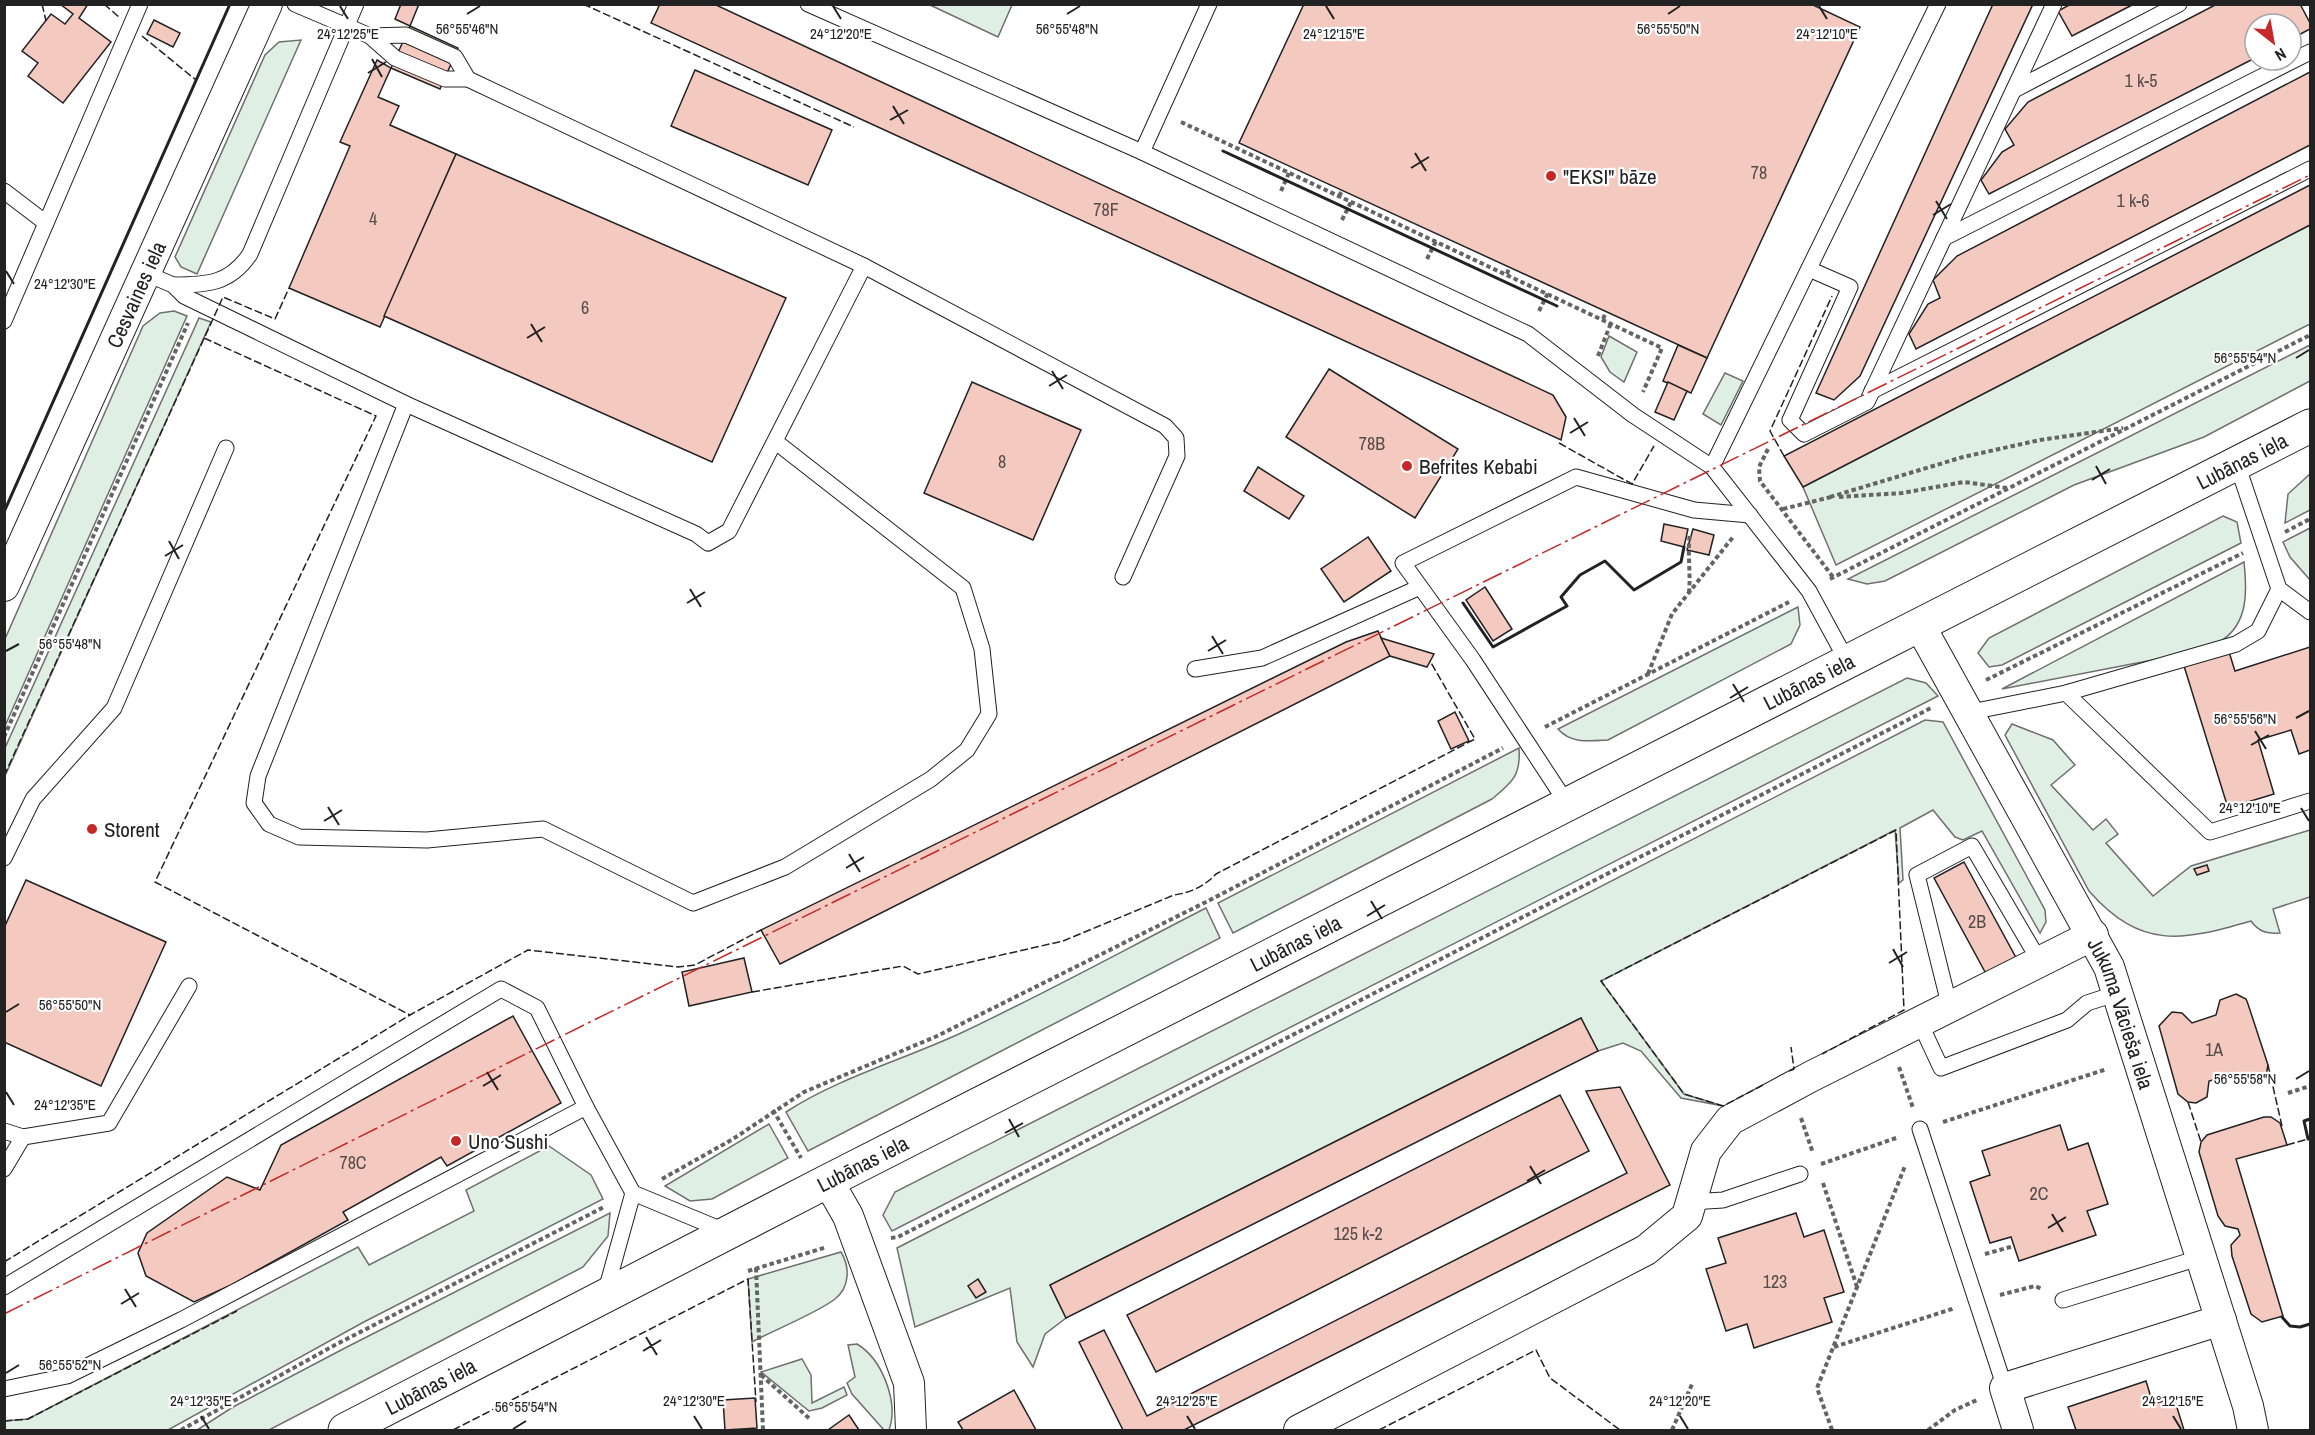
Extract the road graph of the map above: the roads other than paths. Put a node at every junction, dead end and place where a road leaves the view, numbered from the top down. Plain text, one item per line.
1 (140, 4) edge
2 (267, 4) edge
3 (295, 4) edge
4 (356, 4) edge
5 (808, 4) edge
6 (1209, 4) edge
7 (1938, 4) edge
8 (2054, 4) edge
9 (2179, 4) edge
10 (346, 26) junction
11 (370, 36) junction
12 (2310, 52) edge
13 (468, 79) junction
14 (2014, 90) junction
15 (1142, 152) junction
16 (2310, 169) edge
17 (4, 191) edge
18 (46, 223) junction
19 (1944, 238) junction
20 (864, 266) junction
21 (1809, 269) junction
22 (145, 273) junction
23 (173, 285) junction
24 (4, 321) edge
25 (1872, 391) junction
26 (406, 404) junction
27 (2310, 426) edge
28 (776, 442) junction
29 (226, 448) dead end
30 (2237, 464) junction
31 (1712, 466) junction
32 (1750, 515) junction
33 (1123, 577) dead end
34 (4, 586) edge
35 (1420, 587) junction
36 (2279, 589) junction
37 (2310, 612) edge
38 (1919, 624) junction
39 (1847, 661) junction
40 (1195, 669) dead end
41 (2066, 693) junction
42 (1961, 704) junction
43 (2310, 801) edge
44 (1568, 805) junction
45 (4, 858) edge
46 (2093, 935) junction
47 (2040, 962) junction
48 (189, 986) dead end
49 (2118, 993) junction
50 (1950, 1008) junction
51 (1920, 1023) junction
52 (586, 1107) junction
53 (1920, 1130) road end
54 (4, 1131) edge
55 (23, 1137) junction
56 (4, 1169) edge
57 (1800, 1174) road end
58 (828, 1181) junction
59 (633, 1193) junction
60 (1691, 1202) junction
61 (728, 1232) junction
62 (2202, 1257) junction
63 (4, 1287) edge
64 (604, 1297) junction
65 (2063, 1300) road end
66 (2221, 1320) junction
67 (2005, 1388) junction
68 (4, 1389) edge
69 (345, 1431) edge
70 (911, 1431) edge
71 (1299, 1431) edge
72 (2018, 1431) edge
73 (2253, 1431) edge

1 - 18 lane
2 - 22 street, Cesvaines iela
3 - 10 lane
4 - 10 lane
5 - 15 lane
6 - 15 lane
7 - 21 lane
8 - 14 lane
9 - 14 lane
10 - 11 lane
10 - 23 lane
11 - 13 lane
11 - 13 lane
12 - 19 lane
13 - 20 lane
14 - 19 lane
15 - 31 lane
16 - 25 lane
17 - 18 lane
18 - 24 lane
19 - 25 lane
20 - 28 lane
20 - 33 lane
21 - 25 lane
21 - 31 lane
22 - 23 lane
22 - 34 street, Cesvaines iela
23 - 26 lane
26 - 28 lane
26 - 28 lane
27 - 30 main road, Lubānas iela
29 - 45 lane
30 - 36 lane
30 - 38 main road, Lubānas iela
31 - 32 lane
32 - 35 lane
32 - 39 lane
35 - 40 lane
35 - 44 lane
36 - 37 lane
36 - 41 lane
38 - 39 main road, Lubānas iela
38 - 42 street, Jukuma Vācieša iela
39 - 44 main road, Lubānas iela
41 - 42 lane
41 - 43 lane
42 - 46 street, Jukuma Vācieša iela
44 - 58 main road, Lubānas iela
46 - 47 street
46 - 49 street, Jukuma Vācieša iela
47 - 50 street
47 - 50 lane
48 - 55 lane
49 - 51 lane
49 - 62 street, Jukuma Vācieša iela
50 - 51 street
51 - 60 street
52 - 59 lane
52 - 63 lane
52 - 68 lane
53 - 67 lane
54 - 55 lane
55 - 56 lane
57 - 60 lane
58 - 61 main road, Lubānas iela
58 - 70 street
59 - 61 lane
59 - 64 lane
60 - 71 street
61 - 64 main road, Lubānas iela
62 - 65 lane
62 - 66 street, Jukuma Vācieša iela
64 - 69 main road, Lubānas iela
66 - 67 street
66 - 73 street, Jukuma Vācieša iela
67 - 72 street

